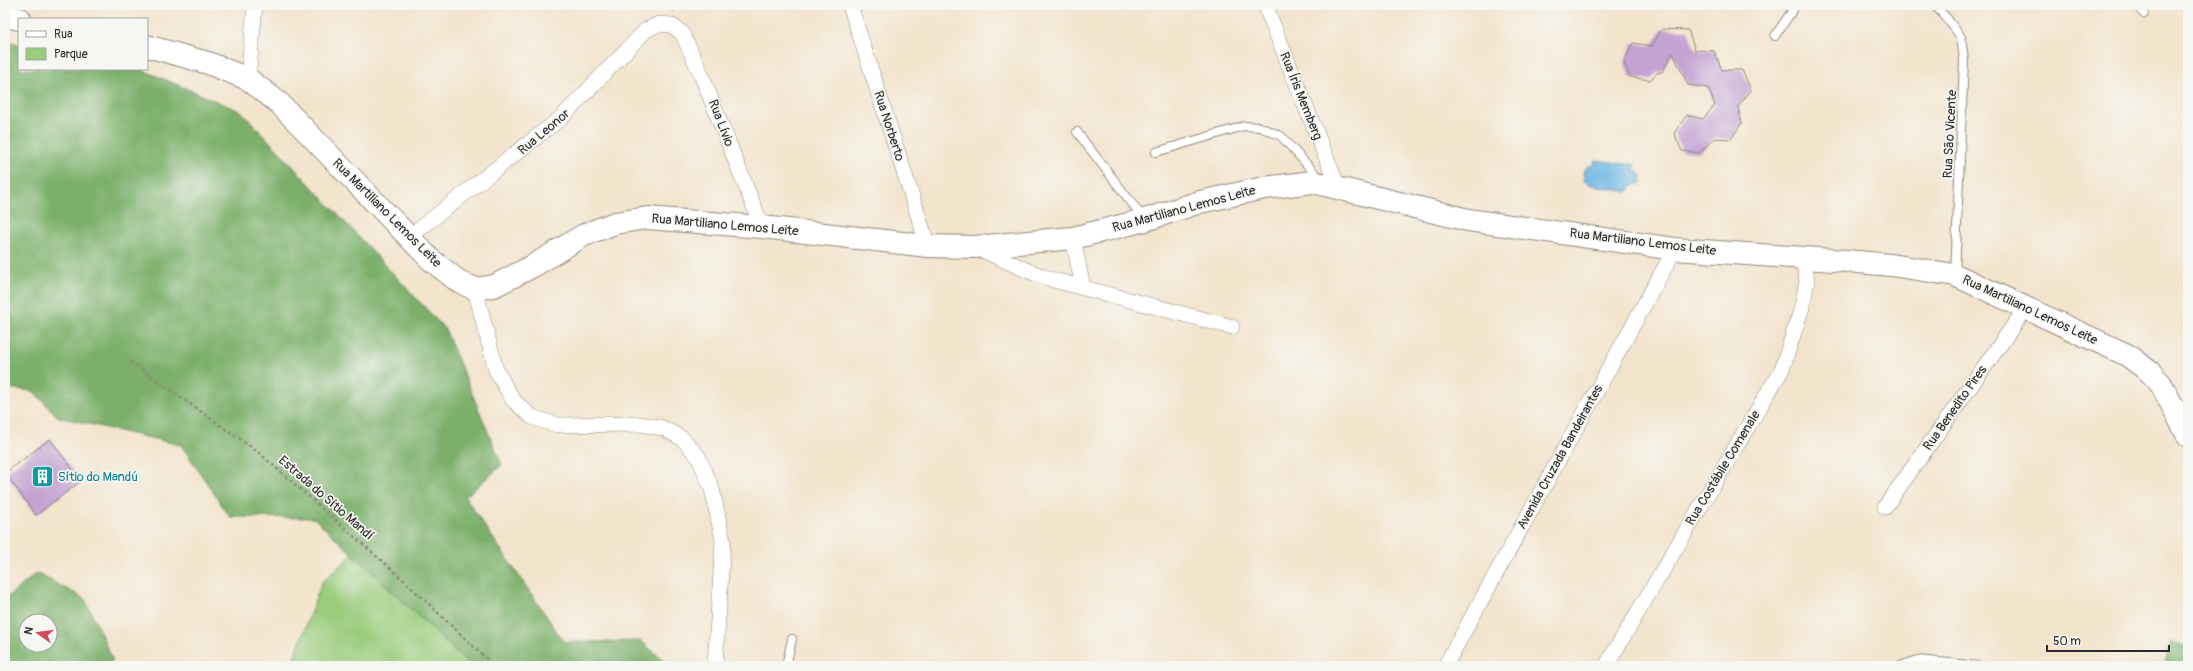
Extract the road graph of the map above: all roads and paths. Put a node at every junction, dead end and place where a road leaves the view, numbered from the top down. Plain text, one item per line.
1 (255, 5) edge
2 (850, 5) edge
3 (1265, 5) edge
4 (1796, 5) edge
5 (1934, 5) edge
6 (2136, 5) edge
7 (2144, 14) dead end
8 (5, 16) edge
9 (18, 19) edge
10 (671, 25) joint
11 (1775, 36) dead end
12 (148, 46) edge
13 (248, 79) junction
14 (1077, 132) dead end
15 (1156, 152) dead end
16 (1332, 186) junction
17 (1145, 220) junction
18 (762, 227) junction
19 (409, 237) junction
20 (1073, 238) junction
21 (928, 246) junction
22 (975, 247) junction
23 (1675, 249) junction
24 (1803, 258) junction
25 (1955, 276) junction
26 (1083, 288) junction
27 (475, 289) junction
28 (2026, 308) junction
29 (1232, 327) dead end
30 (131, 362) dead end
31 (2188, 436) edge
32 (1885, 507) dead end
33 (792, 639) dead end
34 (494, 666) edge
35 (715, 666) edge
36 (786, 666) edge
37 (1445, 666) edge
38 (1606, 666) edge
39 (1900, 666) edge
40 (1979, 666) edge

1 - 13 street
2 - 21 street, Rua Norberto
3 - 16 street, Rua Íris Memberg
4 - 11 lane
5 - 25 lane, Rua São Vicente
6 - 7 lane
8 - 9 street
10 - 18 street, Rua Lívio
10 - 19 street, Rua Leonor
12 - 13 street, Rua Martiliano Lemos Leite
13 - 19 street, Rua Martiliano Lemos Leite
14 - 17 lane
15 - 16 lane
16 - 17 street, Rua Martiliano Lemos Leite
16 - 23 street, Rua Martiliano Lemos Leite
17 - 20 street, Rua Martiliano Lemos Leite
18 - 21 street, Rua Martiliano Lemos Leite
18 - 27 street, Rua Martiliano Lemos Leite
19 - 27 street, Rua Martiliano Lemos Leite
20 - 22 street, Rua Martiliano Lemos Leite
20 - 26 street
21 - 22 street, Rua Martiliano Lemos Leite
22 - 26 street, Rua Martiliano Lemos Leite
23 - 24 street, Rua Martiliano Lemos Leite
23 - 37 street, Avenida Cruzada Bandeirantes
24 - 25 street, Rua Martiliano Lemos Leite
24 - 38 street, Rua Costábile Comenale
25 - 28 street, Rua Martiliano Lemos Leite
26 - 29 street, Rua Martiliano Lemos Leite
27 - 35 street
28 - 31 street, Rua Martiliano Lemos Leite
28 - 32 street, Rua Benedito Pires
30 - 34 path, Estrada do Sítio Mandí
33 - 36 lane
39 - 40 lane

